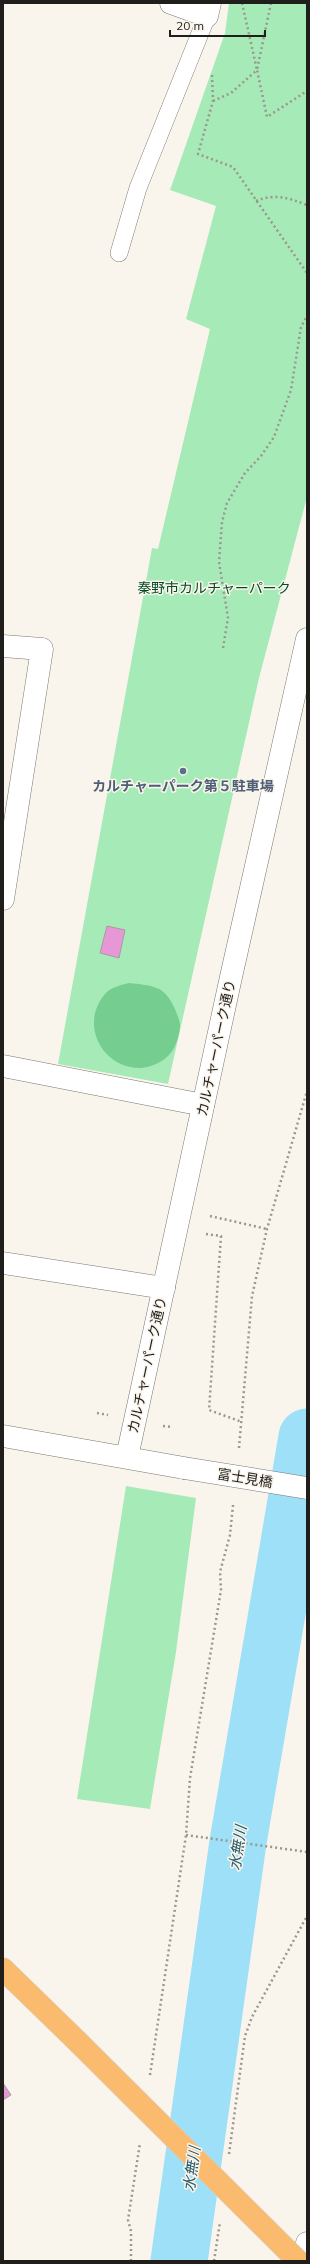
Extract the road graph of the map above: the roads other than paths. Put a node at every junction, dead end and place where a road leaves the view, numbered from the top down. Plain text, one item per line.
1 (171, 3) edge
2 (208, 10) edge
3 (119, 253) dead end
4 (307, 639) edge
5 (3, 646) edge
6 (3, 899) edge
7 (3, 1066) edge
8 (203, 1105) junction
9 (3, 1263) edge
10 (164, 1288) junction
11 (3, 1436) edge
12 (127, 1457) junction
13 (307, 1488) edge
14 (3, 1969) edge
15 (307, 2243) edge
16 (298, 2261) edge
17 (304, 2261) edge

1 - 2 street
2 - 3 lane
4 - 8 street, カルチャーパーク通り
5 - 6 street
7 - 8 street
8 - 10 street, カルチャーパーク通り
9 - 10 street
10 - 12 street, カルチャーパーク通り
11 - 12 street, 富士見橋
12 - 13 street, 富士見橋, bridge
14 - 16 highway, bridge
15 - 17 street

